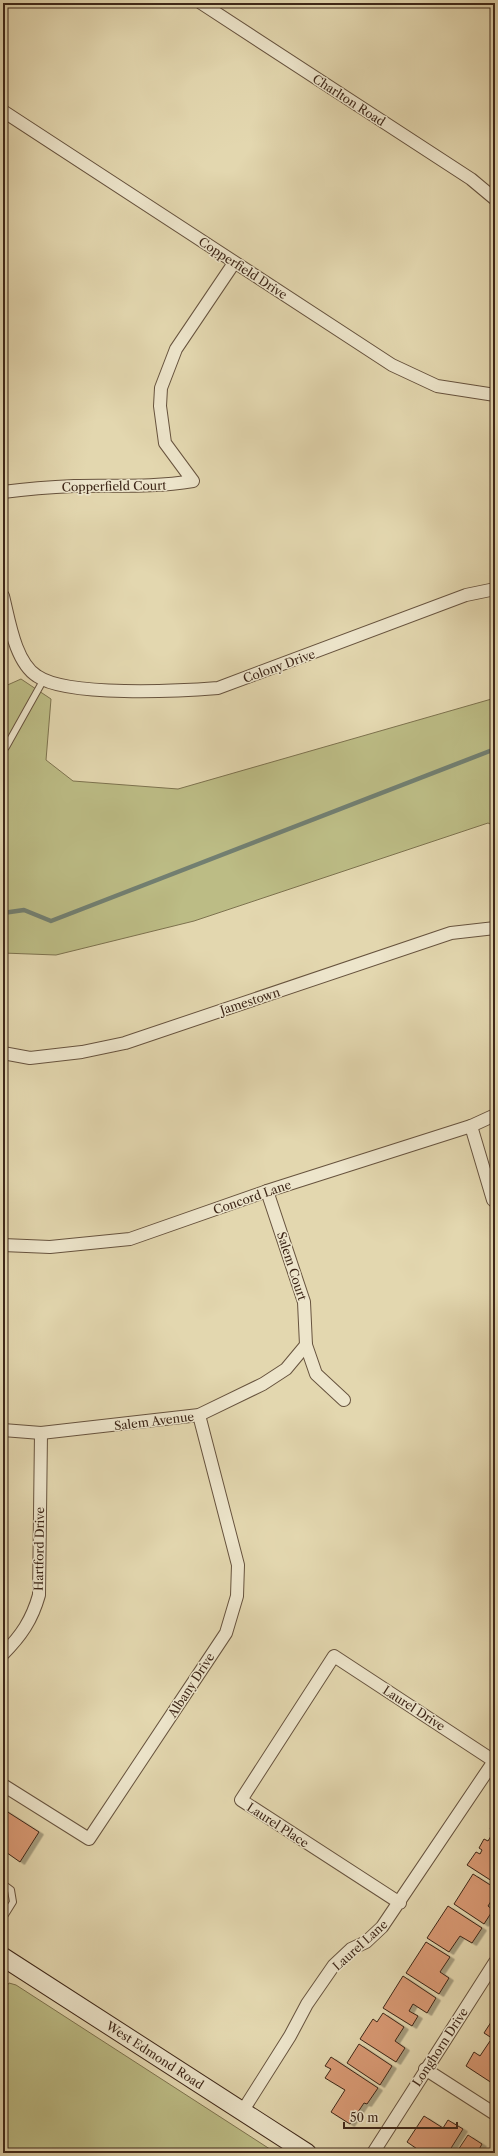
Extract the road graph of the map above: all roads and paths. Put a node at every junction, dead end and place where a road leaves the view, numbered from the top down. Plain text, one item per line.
1 (201, 3) edge
2 (3, 111) edge
3 (495, 199) edge
4 (234, 263) junction
5 (495, 395) edge
6 (3, 492) edge
7 (495, 589) edge
8 (3, 596) edge
9 (49, 681) junction
10 (6, 747) dead end
11 (495, 928) edge
12 (3, 1053) edge
13 (495, 1115) edge
14 (470, 1126) junction
15 (267, 1191) junction
16 (493, 1200) dead end
17 (3, 1245) edge
18 (306, 1345) junction
19 (344, 1400) dead end
20 (199, 1416) junction
21 (3, 1430) edge
22 (41, 1433) junction
23 (3, 1654) edge
24 (334, 1656) joint
25 (494, 1761) edge
26 (3, 1785) edge
27 (3, 1884) edge
28 (400, 1903) junction
29 (3, 1918) edge
30 (4, 1960) edge
31 (495, 1962) edge
32 (425, 2069) junction
33 (242, 2112) junction
34 (495, 2114) edge
35 (307, 2153) edge
36 (373, 2153) edge

1 - 3 street, Charlton Road
2 - 4 street, Copperfield Drive
4 - 5 street, Copperfield Drive
4 - 6 street, Copperfield Court
7 - 9 street, Colony Drive
8 - 9 street
9 - 10 lane
11 - 12 street, Jamestown
13 - 14 street, Concord Lane
14 - 15 street, Concord Lane
14 - 16 street
15 - 17 street, Concord Lane
15 - 18 street, Salem Court
18 - 19 street, Salem Court
18 - 20 street, Salem Avenue
20 - 22 street, Salem Avenue
20 - 26 street, Albany Drive
21 - 22 street, Salem Avenue
22 - 23 street, Hartford Drive
24 - 25 street, Laurel Drive
24 - 28 street, Laurel Place
25 - 28 street, Laurel Lane
27 - 29 lane
28 - 33 street, Laurel Lane
30 - 33 main road, West Edmond Road
31 - 32 street, Longhorn Drive
32 - 34 street
32 - 36 street, Longhorn Drive
33 - 35 main road, West Edmond Road

